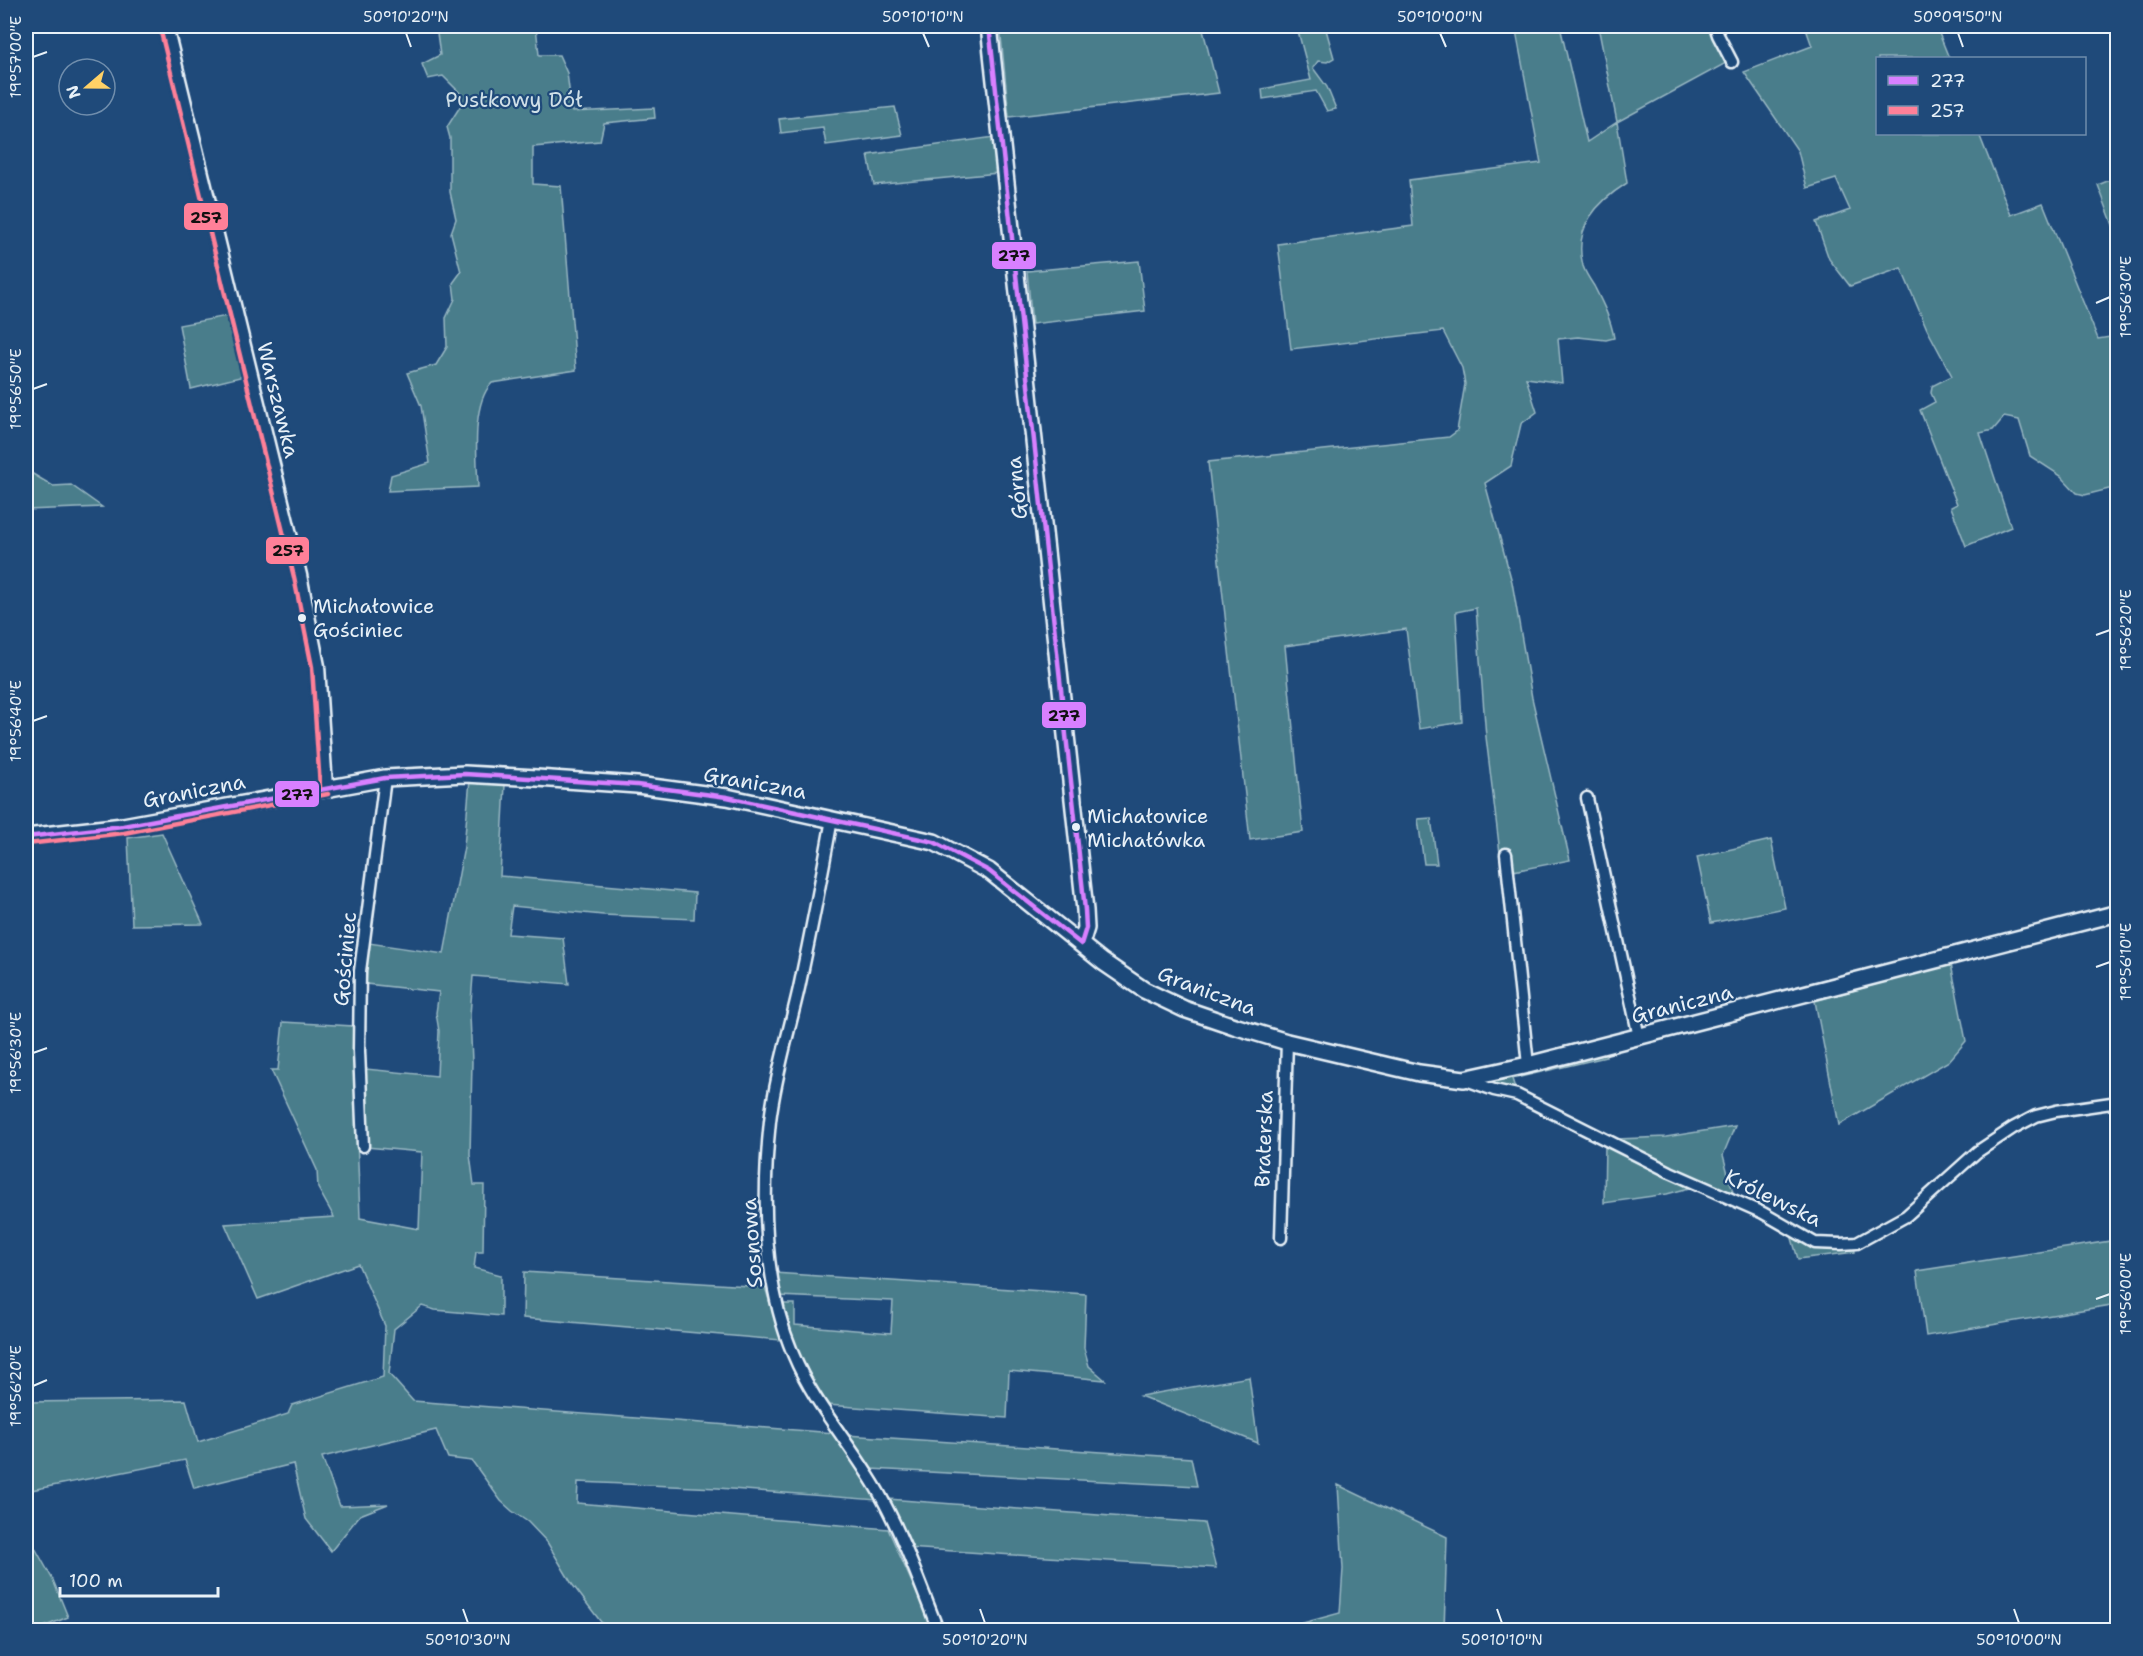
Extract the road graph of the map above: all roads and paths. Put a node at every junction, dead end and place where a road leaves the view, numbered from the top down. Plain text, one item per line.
1 (167, 26) edge
2 (989, 26) edge
3 (1715, 26) edge
4 (1732, 62) dead end
5 (385, 778) junction
6 (327, 788) junction
7 (1587, 798) dead end
8 (832, 819) junction
9 (26, 837) edge
10 (1506, 854) dead end
11 (2118, 913) edge
12 (1081, 944) junction
13 (1639, 1037) junction
14 (1287, 1042) junction
15 (1528, 1065) junction
16 (1464, 1078) junction
17 (2118, 1102) edge
18 (363, 1146) dead end
19 (1281, 1238) dead end
20 (938, 1630) edge

1 - 6 street, Warszawka
2 - 12 street, Górna
3 - 4 street
5 - 6 street, Graniczna
5 - 8 street, Graniczna
5 - 18 street, Gościniec
6 - 9 street, Graniczna
7 - 13 street
8 - 12 street, Graniczna
8 - 20 street, Sosnowa
10 - 15 street
11 - 13 street, Graniczna
12 - 14 street, Graniczna
13 - 15 street, Graniczna
14 - 16 street, Graniczna
14 - 19 street, Braterska
15 - 16 street, Graniczna
16 - 17 street, Królewska

